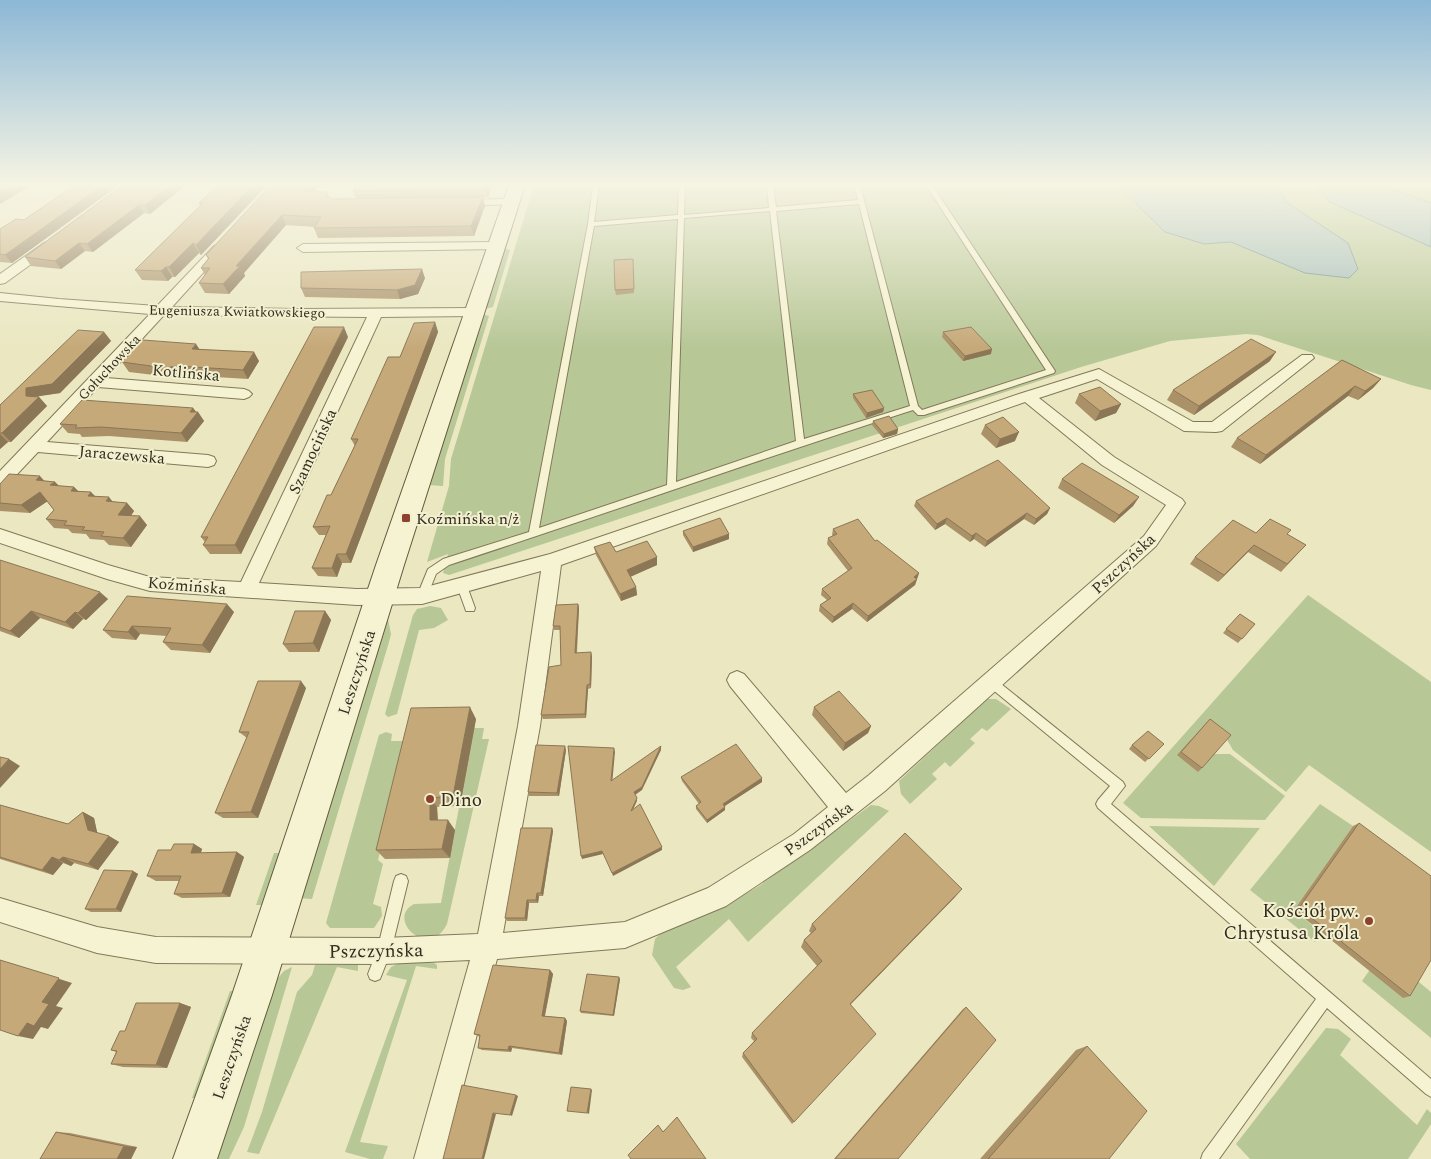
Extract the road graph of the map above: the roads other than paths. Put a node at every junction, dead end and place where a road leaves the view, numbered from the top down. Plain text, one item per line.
1 (58, 239) edge
2 (228, 239) edge
3 (498, 239) edge
4 (588, 239) edge
5 (681, 239) edge
6 (776, 239) edge
7 (871, 239) edge
8 (964, 239) edge
9 (496, 246) junction
10 (303, 248) dead end
11 (0, 280) edge
12 (0, 297) edge
13 (162, 310) junction
14 (474, 312) junction
15 (376, 313) junction
16 (1308, 358) dead end
17 (96, 382) junction
18 (244, 394) dead end
19 (1027, 396) junction
20 (914, 407) junction
21 (800, 443) junction
22 (35, 446) junction
23 (208, 461) dead end
24 (0, 482) edge
25 (671, 488) junction
26 (533, 534) junction
27 (0, 536) edge
28 (552, 561) junction
29 (462, 586) junction
30 (247, 589) junction
31 (422, 596) junction
32 (380, 597) junction
33 (470, 608) dead end
34 (737, 680) dead end
35 (991, 682) junction
36 (844, 809) junction
37 (402, 881) dead end
38 (0, 910) edge
39 (486, 947) junction
40 (266, 951) junction
41 (379, 962) junction
42 (1325, 998) junction
43 (1431, 1089) edge
44 (195, 1159) edge
45 (429, 1159) edge
46 (1208, 1159) edge

1 - 11 street
2 - 13 street, Gołuchowska
3 - 9 street, Leszczyńska
4 - 26 lane
5 - 25 lane
6 - 21 lane
7 - 20 lane
8 - 20 lane
9 - 10 street
9 - 14 street, Leszczyńska
12 - 13 street, Eugeniusza Kwiatkowskiego
13 - 15 street, Eugeniusza Kwiatkowskiego
13 - 17 street, Gołuchowska
14 - 15 street, Eugeniusza Kwiatkowskiego
14 - 32 street, Leszczyńska
15 - 30 street, Szamocińska
16 - 19 street
17 - 18 street, Kotlińska
17 - 22 street, Gołuchowska
19 - 28 street
19 - 35 street, Pszczyńska
20 - 21 lane
21 - 25 lane
22 - 23 street, Jaraczewska
22 - 24 street, Gołuchowska
25 - 26 lane
26 - 31 lane
27 - 30 street, Koźmińska
28 - 29 street
28 - 39 street
29 - 31 street
29 - 33 lane
30 - 32 street, Koźmińska
31 - 32 street
32 - 40 street, Leszczyńska
34 - 36 street
35 - 36 street, Pszczyńska
35 - 42 lane
36 - 39 street, Pszczyńska
37 - 41 lane
38 - 40 street
39 - 41 street, Pszczyńska
39 - 45 street
40 - 41 street, Pszczyńska
40 - 44 street, Leszczyńska
42 - 43 lane
42 - 46 lane

